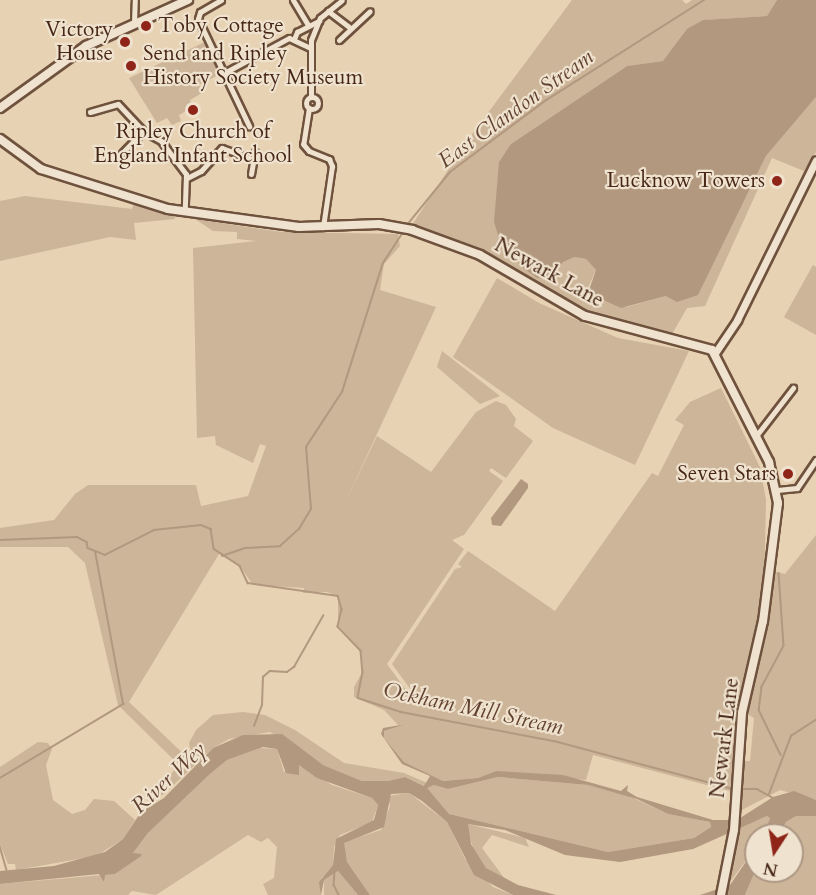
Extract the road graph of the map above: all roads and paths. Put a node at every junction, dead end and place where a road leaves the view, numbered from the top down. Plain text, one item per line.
1 (135, 0) edge
2 (188, 0) edge
3 (221, 0) edge
4 (293, 0) edge
5 (342, 0) edge
6 (328, 11) junction
7 (370, 11) dead end
8 (319, 21) junction
9 (134, 23) junction
10 (308, 25) junction
11 (349, 27) junction
12 (294, 39) junction
13 (339, 40) dead end
14 (310, 48) junction
15 (224, 73) junction
16 (310, 97) junction
17 (0, 108) edge
18 (309, 108) junction
19 (90, 112) dead end
20 (249, 126) dead end
21 (143, 131) junction
22 (0, 139) edge
23 (255, 152) dead end
24 (122, 153) dead end
25 (253, 159) junction
26 (816, 160) edge
27 (250, 174) dead end
28 (187, 178) junction
29 (185, 212) junction
30 (323, 227) junction
31 (715, 353) junction
32 (793, 388) dead end
33 (756, 436) junction
34 (816, 460) edge
35 (777, 490) junction
36 (721, 895) edge

1 - 9 street
2 - 9 main road
3 - 15 street
4 - 10 street
5 - 6 street
6 - 8 street
6 - 11 street
7 - 11 street
8 - 10 street
8 - 14 street
9 - 17 main road
10 - 12 street
11 - 13 street
12 - 14 street
12 - 15 street
14 - 16 street
15 - 20 street
16 - 18 street
16 - 18 street
18 - 30 street
19 - 21 street
21 - 24 street
21 - 28 street
22 - 29 main road, Newark Lane
23 - 25 street
25 - 27 street
25 - 28 street
26 - 31 street
28 - 29 street
29 - 30 main road, Newark Lane
30 - 31 main road, Newark Lane
31 - 33 main road, Newark Lane
32 - 33 street
33 - 35 main road, Newark Lane
34 - 35 street
35 - 36 main road, Newark Lane

